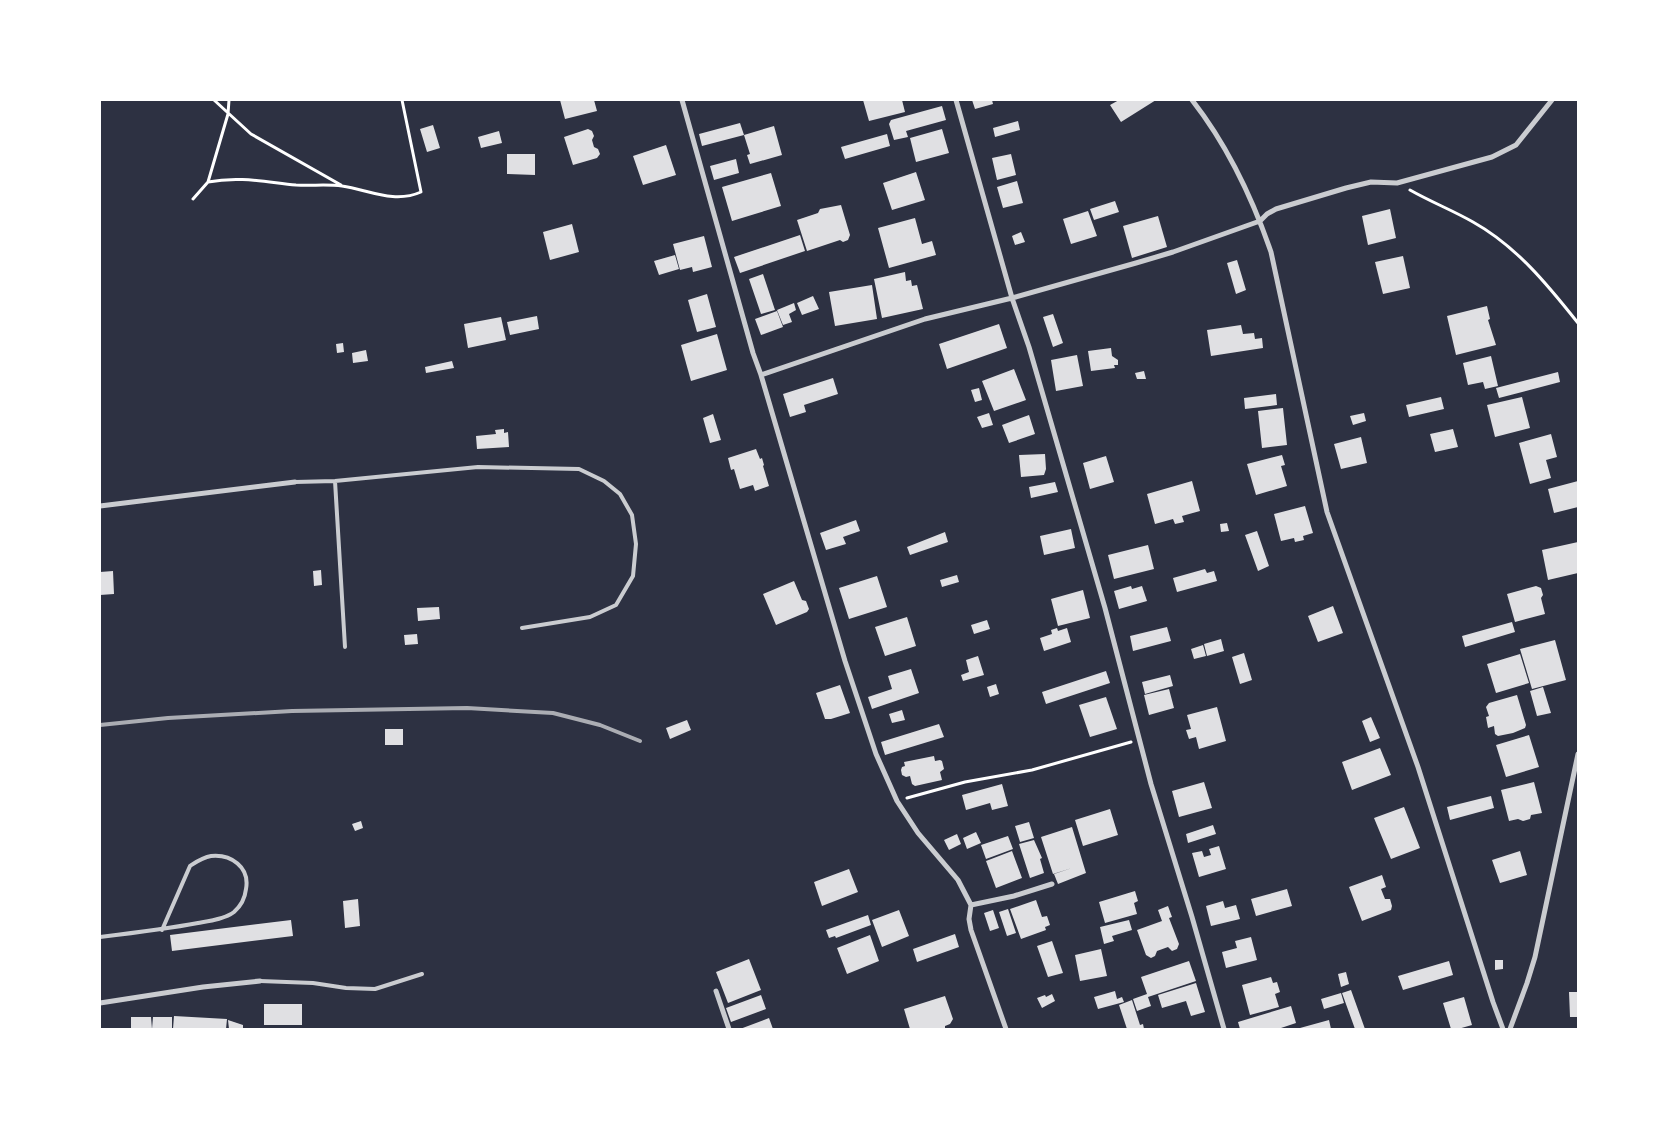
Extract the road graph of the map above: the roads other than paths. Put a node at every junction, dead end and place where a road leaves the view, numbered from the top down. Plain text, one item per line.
1 (682, 100) edge
2 (956, 100) edge
3 (1192, 100) edge
4 (1552, 100) edge
5 (1260, 221) junction
6 (1012, 298) junction
7 (761, 375) junction
8 (335, 481) junction
9 (295, 482) joint
10 (100, 506) edge
11 (522, 628) dead end
12 (345, 647) dead end
13 (1578, 754) edge
14 (1052, 884) dead end
15 (971, 904) junction
16 (162, 930) junction
17 (100, 937) edge
18 (422, 974) dead end
19 (260, 980) joint
20 (716, 991) dead end
21 (100, 1003) edge
22 (729, 1029) edge
23 (1006, 1029) edge
24 (1224, 1029) edge
25 (1503, 1029) edge
26 (1510, 1029) edge

1 - 7 street
2 - 6 street
3 - 5 street
4 - 5 street
5 - 6 street
5 - 25 street
6 - 7 street
6 - 24 street
7 - 15 street
8 - 9 lane
8 - 11 lane
8 - 12 lane
9 - 10 street
13 - 26 street
14 - 15 street
15 - 23 street
16 - 16 lane
16 - 17 lane
18 - 19 lane
19 - 21 street
20 - 22 street

